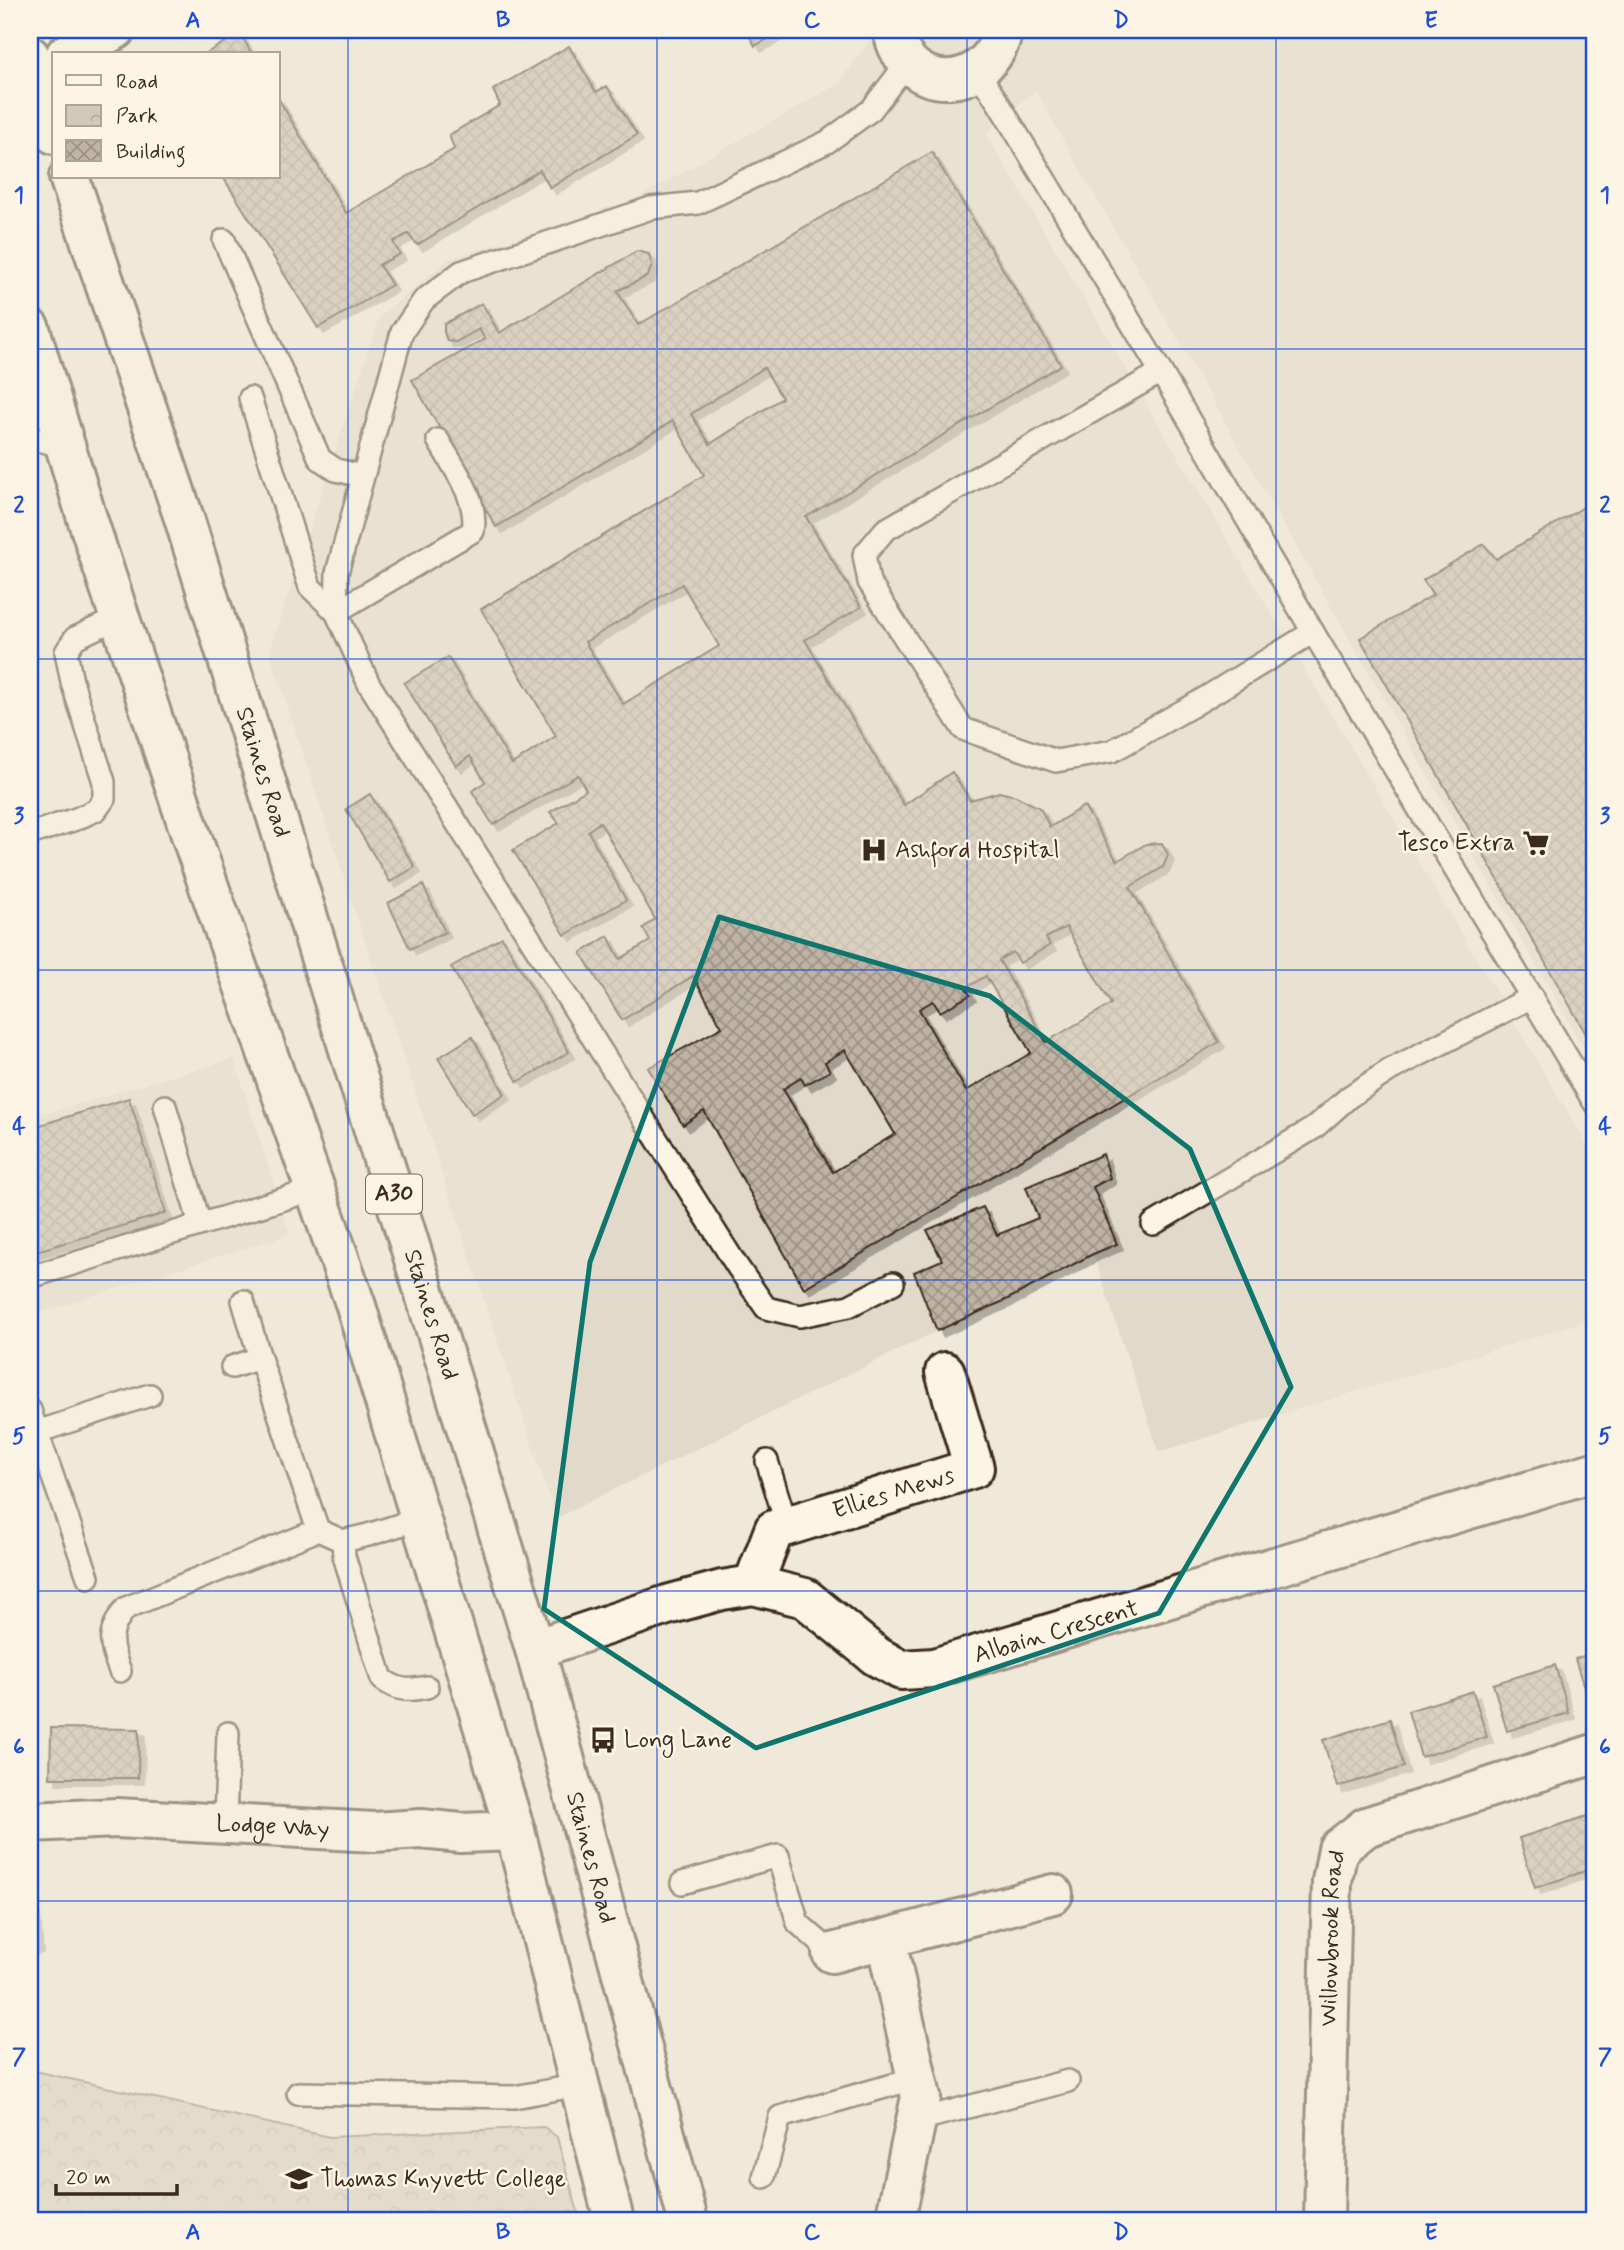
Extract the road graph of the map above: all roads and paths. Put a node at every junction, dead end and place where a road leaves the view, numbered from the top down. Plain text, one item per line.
1 (115, 30) edge
2 (1003, 30) edge
3 (900, 46) edge
4 (66, 52) edge
5 (43, 62) edge
6 (977, 71) junction
7 (52, 121) edge
8 (69, 178) edge
9 (224, 240) dead end
10 (30, 330) edge
11 (1161, 372) junction
12 (250, 398) dead end
13 (438, 440) dead end
14 (48, 443) edge
15 (362, 476) junction
16 (336, 612) junction
17 (120, 617) junction
18 (1313, 632) junction
19 (30, 834) edge
20 (1532, 998) junction
21 (1594, 1102) edge
22 (165, 1106) dead end
23 (316, 1189) junction
24 (201, 1224) junction
25 (1153, 1224) dead end
26 (30, 1277) edge
27 (893, 1283) dead end
28 (243, 1301) dead end
29 (260, 1358) junction
30 (232, 1367) dead end
31 (944, 1372) dead end
32 (150, 1395) dead end
33 (30, 1410) edge
34 (37, 1432) junction
35 (767, 1461) dead end
36 (1594, 1472) edge
37 (421, 1518) junction
38 (787, 1526) junction
39 (318, 1530) junction
40 (343, 1541) junction
41 (88, 1577) dead end
42 (753, 1586) junction
43 (535, 1649) junction
44 (120, 1671) dead end
45 (427, 1687) dead end
46 (228, 1732) dead end
47 (1594, 1754) edge
48 (30, 1822) edge
49 (225, 1823) junction
50 (515, 1831) junction
51 (682, 1883) dead end
52 (1052, 1894) dead end
53 (886, 1940) junction
54 (832, 1953) joint
55 (917, 2078) junction
56 (1068, 2081) dead end
57 (579, 2085) junction
58 (298, 2093) dead end
59 (914, 2122) junction
60 (764, 2177) dead end
61 (614, 2220) edge
62 (688, 2220) edge
63 (895, 2220) edge
64 (1324, 2220) edge

1 - 4 main road
2 - 6 main road
3 - 6 main road
3 - 15 lane
5 - 7 main road
6 - 11 lane
8 - 43 main road, Staines Road / A30
9 - 15 lane
10 - 14 main road
11 - 18 lane
11 - 18 lane
12 - 16 lane
13 - 16 lane
14 - 17 main road
15 - 16 lane
16 - 27 lane
17 - 19 lane
17 - 23 main road
18 - 20 lane
20 - 21 lane
20 - 25 lane
22 - 24 lane
23 - 24 lane
23 - 37 main road
24 - 26 lane
28 - 29 lane
29 - 30 lane
29 - 39 lane
31 - 38 main road, Ellies Mews
32 - 34 lane
33 - 34 lane
34 - 41 lane
35 - 38 lane
36 - 42 main road, Albain Crescent
37 - 40 lane
37 - 50 main road
38 - 42 main road
39 - 40 lane
39 - 44 lane
40 - 45 lane
42 - 43 main road, Albain Crescent
43 - 62 main road, Staines Road / A30
46 - 49 lane
47 - 64 main road, Willowbrook Road
48 - 49 main road, Lodge Way
49 - 50 main road, Lodge Way
50 - 57 main road
51 - 54 lane
52 - 53 main road
53 - 54 main road
53 - 55 main road
55 - 59 main road
55 - 60 lane
56 - 59 lane
57 - 58 lane
57 - 61 main road
59 - 63 main road

